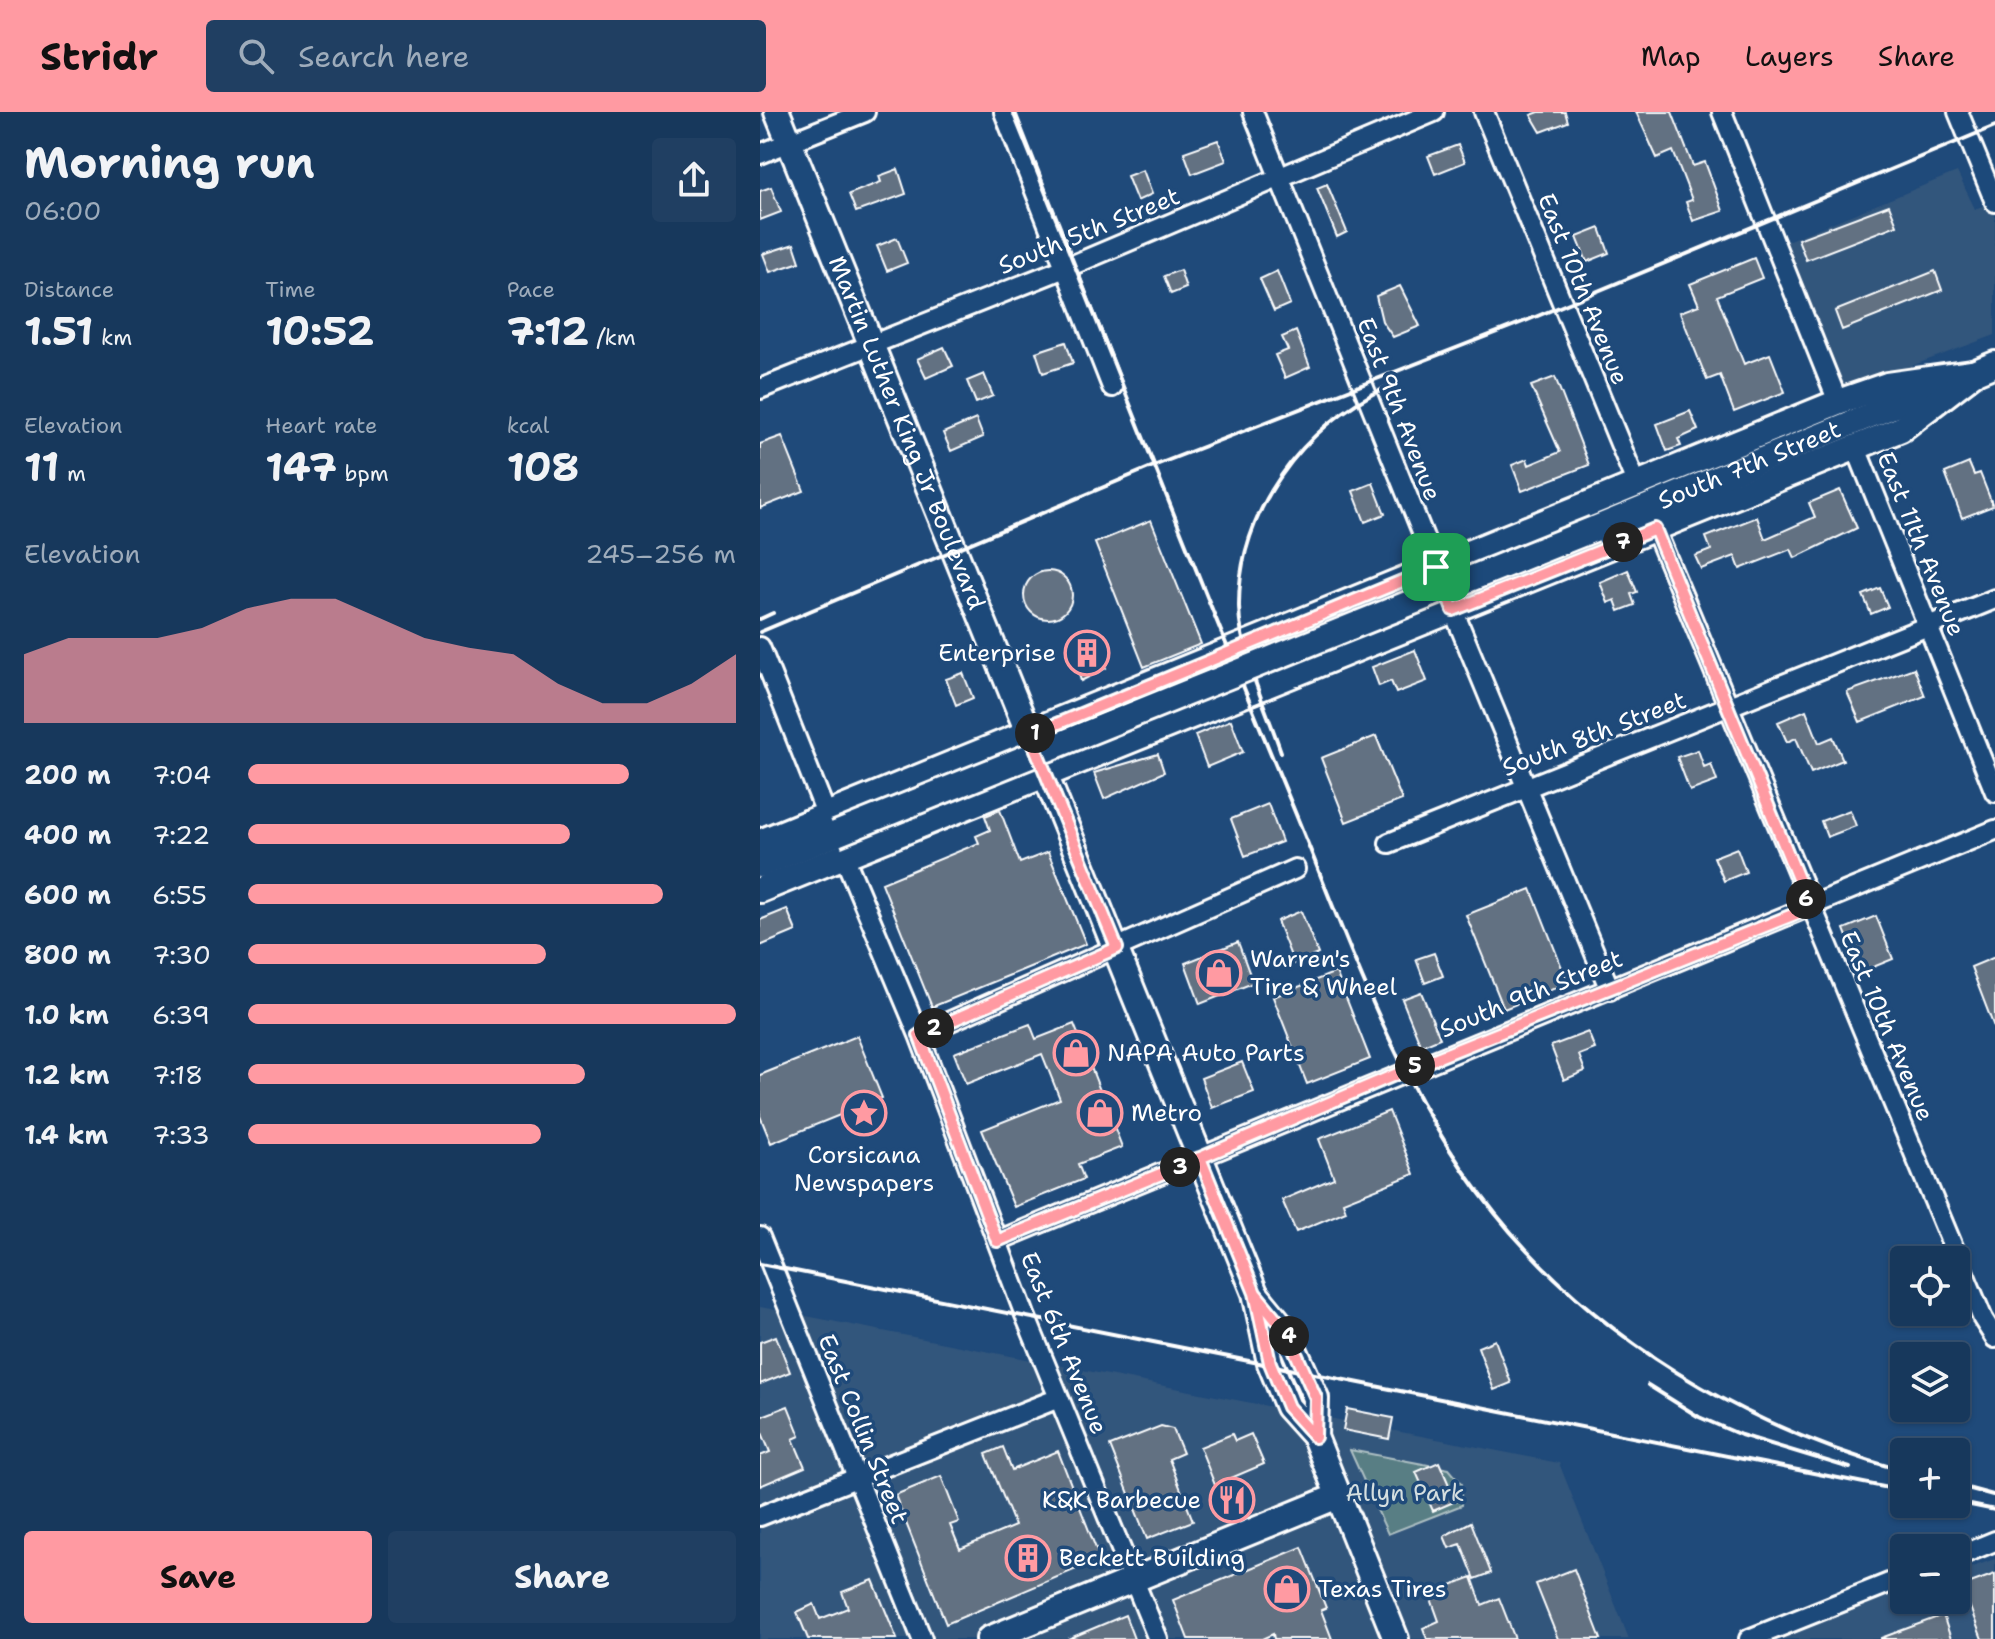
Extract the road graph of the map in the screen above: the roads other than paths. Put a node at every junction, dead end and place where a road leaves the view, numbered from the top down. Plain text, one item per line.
1 (777, 112) edge
2 (865, 112) edge
3 (1004, 112) edge
4 (1253, 112) edge
5 (1434, 112) edge
6 (1484, 112) edge
7 (1722, 112) edge
8 (1958, 112) edge
9 (789, 142) junction
10 (760, 154) edge
11 (1280, 178) junction
12 (1995, 202) edge
13 (1065, 267) junction
14 (872, 345) junction
15 (1984, 368) edge
16 (1112, 387) dead end
17 (760, 389) edge
18 (1838, 402) junction
19 (1856, 448) junction
20 (1637, 485) junction
21 (1655, 529) junction
22 (1436, 567) junction
23 (1995, 599) edge
24 (1453, 610) junction
25 (1929, 626) junction
26 (760, 647) edge
27 (1728, 708) junction
28 (1038, 755) junction
29 (1525, 787) junction
30 (1995, 792) edge
31 (1995, 830) edge
32 (836, 836) junction
33 (760, 842) edge
34 (1389, 843) dead end
35 (760, 865) edge
36 (1295, 869) dead end
37 (760, 890) edge
38 (1810, 908) junction
39 (1117, 948) junction
40 (1610, 990) junction
41 (919, 1035) junction
42 (1200, 1158) junction
43 (760, 1237) edge
44 (997, 1241) junction
45 (1995, 1338) edge
46 (1059, 1398) junction
47 (857, 1478) junction
48 (1338, 1496) junction
49 (760, 1516) edge
50 (1995, 1541) edge
51 (1970, 1551) edge
52 (1136, 1579) junction
53 (1890, 1583) edge
54 (922, 1639) edge
55 (989, 1639) edge
56 (1158, 1639) edge
57 (1396, 1639) edge
58 (1749, 1639) edge

1 - 9 main road, Martin Luther King Jr Boulevard
2 - 9 street
3 - 13 street
4 - 11 street, East 9th Avenue
5 - 11 street, South 5th Street
6 - 20 street, East 10th Avenue
7 - 18 street
8 - 12 street
9 - 10 street
9 - 14 main road, Martin Luther King Jr Boulevard
11 - 13 street, South 5th Street
11 - 22 street, East 9th Avenue
13 - 14 street, South 5th Street
13 - 16 street
14 - 17 street, South 5th Street
14 - 28 main road, Martin Luther King Jr Boulevard
15 - 18 main road
15 - 19 main road
15 - 32 main road, South 7th Street, bridge
18 - 20 main road
19 - 21 main road
19 - 25 street, East 11th Avenue
20 - 22 main road
21 - 24 main road
21 - 27 street, East 10th Avenue
22 - 24 street, East 9th Avenue
22 - 28 main road
23 - 25 street, South 8th Street
24 - 28 main road
24 - 29 street, East 9th Avenue
25 - 27 street, South 8th Street
25 - 30 street, East 11th Avenue
26 - 32 street, East 6th Avenue
27 - 29 street, South 8th Street
27 - 38 street, East 10th Avenue
28 - 32 main road
28 - 32 main road
28 - 39 main road, Martin Luther King Jr Boulevard
29 - 34 street, South 8th Street
29 - 40 street, East 9th Avenue
31 - 38 street, South 9th Street
32 - 33 main road
32 - 35 main road
32 - 37 main road
32 - 41 street, East 6th Avenue
36 - 39 street
38 - 40 street, South 9th Street
38 - 45 street, East 10th Avenue
39 - 41 street
39 - 42 main road, Martin Luther King Jr Boulevard
40 - 42 street, South 9th Street
41 - 44 street, East 6th Avenue
42 - 44 street, South 9th Street
42 - 48 main road, Martin Luther King Jr Boulevard
43 - 47 street, East Collin Street
44 - 46 street, East 6th Avenue
46 - 47 street
46 - 52 street, East 6th Avenue
47 - 49 street
47 - 54 street, East Collin Street
48 - 52 main road
48 - 57 main road
50 - 51 street
52 - 55 main road
52 - 56 street, East 6th Avenue
53 - 58 street

